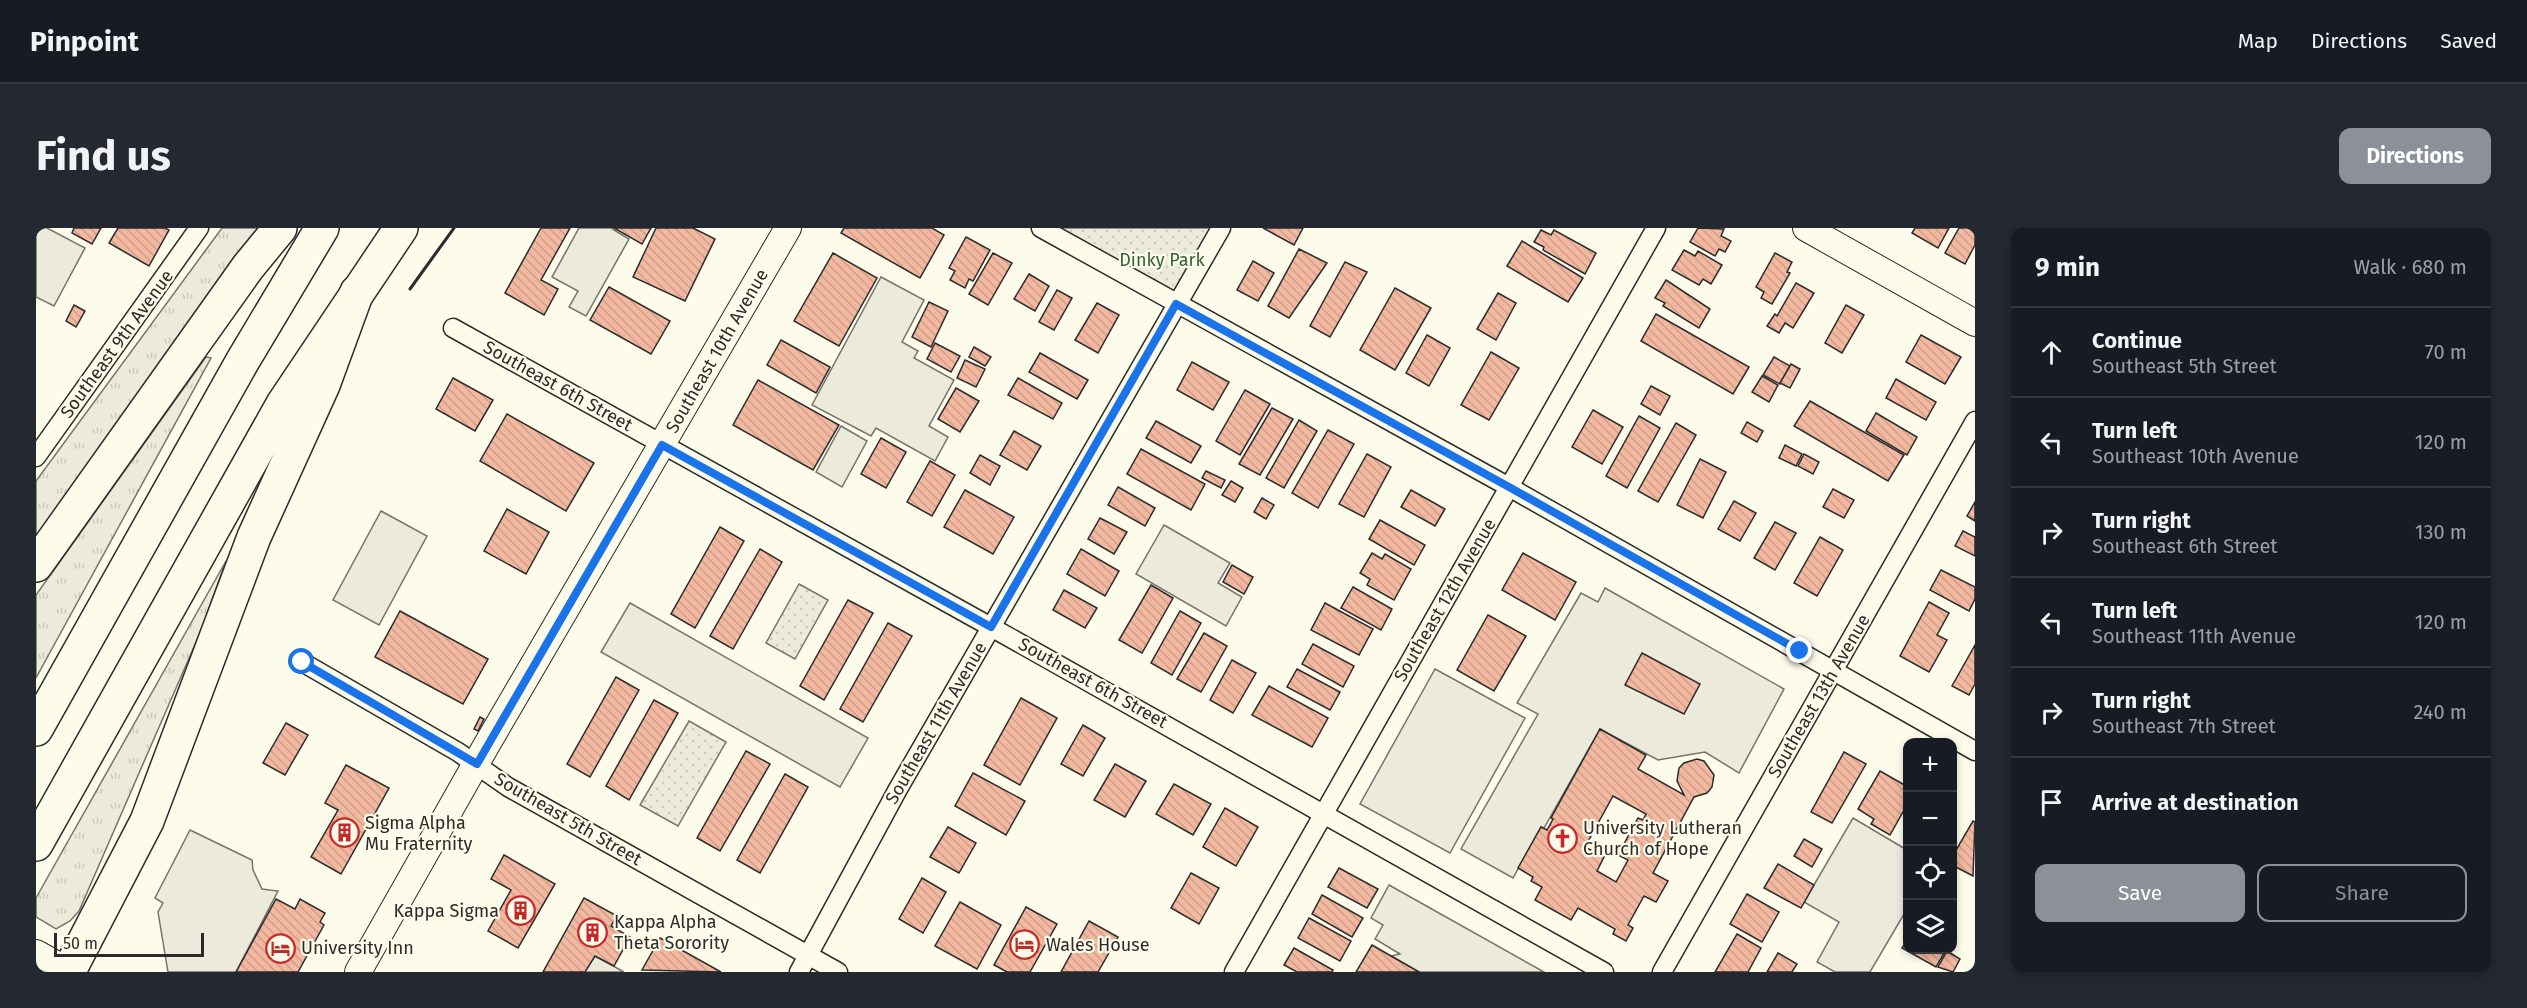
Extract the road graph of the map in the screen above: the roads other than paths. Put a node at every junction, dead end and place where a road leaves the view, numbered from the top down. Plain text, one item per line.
1 (280, 228) edge
2 (322, 228) edge
3 (401, 228) edge
4 (788, 228) edge
5 (1041, 228) edge
6 (1221, 228) edge
7 (1656, 228) edge
8 (1806, 228) edge
9 (198, 230) edge
10 (357, 292) junction
11 (1176, 304) junction
12 (1975, 323) edge
13 (453, 328) dead end
14 (1975, 421) edge
15 (662, 445) junction
16 (36, 457) edge
17 (1509, 487) junction
18 (36, 565) edge
19 (991, 627) junction
20 (302, 662) dead end
21 (1834, 670) junction
22 (36, 729) edge
23 (1975, 751) edge
24 (477, 764) junction
25 (1324, 814) junction
26 (36, 844) edge
27 (809, 955) junction
28 (57, 965) edge
29 (358, 972) edge
30 (799, 972) edge
31 (838, 972) edge
32 (1234, 972) edge
33 (1604, 972) edge
34 (1662, 972) edge

1 - 18 highway
2 - 22 highway
3 - 10 highway
4 - 15 street, Southeast 10th Avenue
5 - 11 street
6 - 11 street, Southeast 11th Avenue
7 - 17 street, Southeast 12th Avenue
8 - 12 street
9 - 16 street, Southeast 9th Avenue
10 - 26 highway
10 - 28 highway
11 - 17 street
11 - 19 street, Southeast 11th Avenue
13 - 15 street, Southeast 6th Street
14 - 21 street, Southeast 13th Avenue
15 - 19 street, Southeast 6th Street
15 - 24 street, Southeast 10th Avenue
17 - 21 street
17 - 25 street, Southeast 12th Avenue
19 - 25 street, Southeast 6th Street
19 - 27 street, Southeast 11th Avenue
20 - 24 street, Southeast 5th Street
21 - 23 street
21 - 34 street, Southeast 13th Avenue
24 - 27 street, Southeast 5th Street
24 - 29 street, Southeast 10th Avenue
25 - 32 street, Southeast 12th Avenue
25 - 33 street, Southeast 6th Street
27 - 30 street, Southeast 11th Avenue
27 - 31 street, Southeast 5th Street

